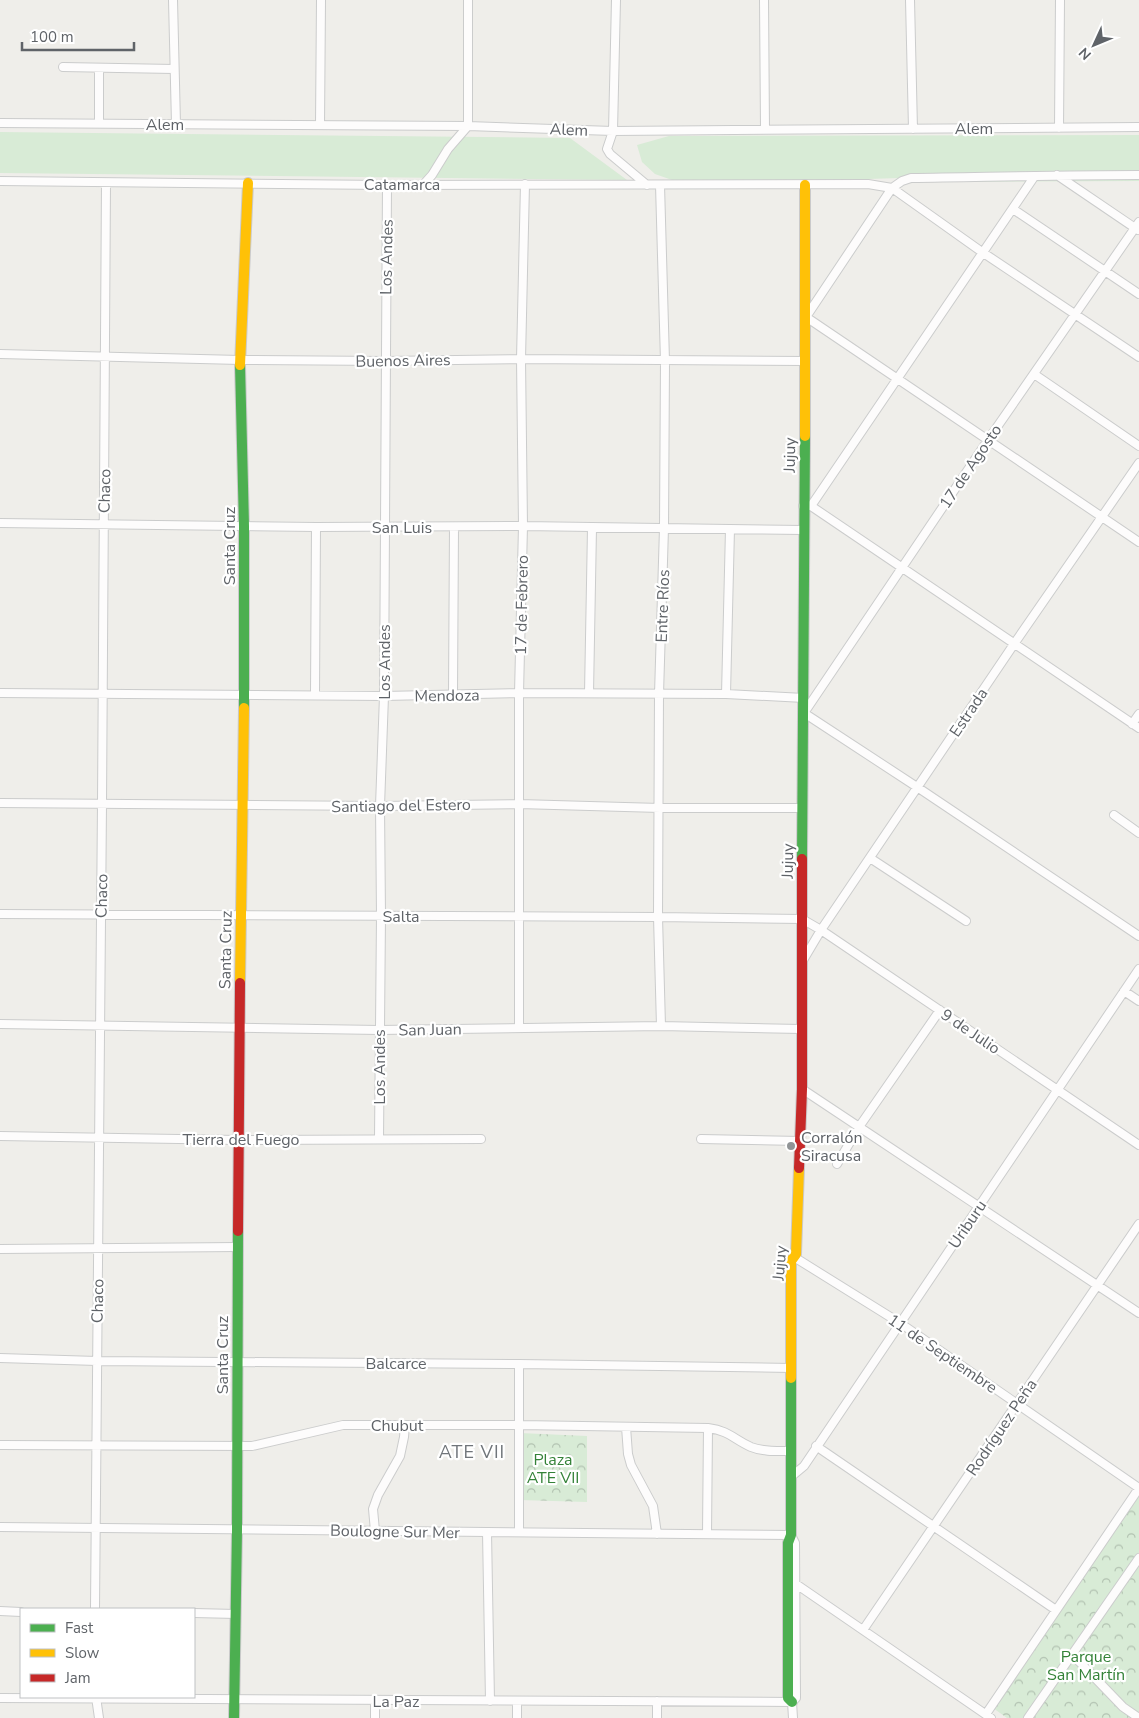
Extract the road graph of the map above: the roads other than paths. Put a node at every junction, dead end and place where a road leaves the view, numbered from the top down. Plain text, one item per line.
1 (173, 0) edge
2 (320, 0) edge
3 (468, 0) edge
4 (616, 0) edge
5 (764, 0) edge
6 (910, 0) edge
7 (1060, 0) edge
8 (63, 68) dead end
9 (99, 68) junction
10 (174, 69) junction
11 (0, 123) edge
12 (99, 124) junction
13 (176, 124) junction
14 (320, 125) junction
15 (468, 126) junction
16 (1139, 127) edge
17 (1059, 128) junction
18 (765, 129) junction
19 (913, 129) junction
20 (614, 131) junction
21 (1057, 175) junction
22 (1139, 175) edge
23 (1034, 177) junction
24 (0, 181) edge
25 (106, 182) junction
26 (248, 183) junction
27 (423, 184) junction
28 (525, 184) junction
29 (387, 185) junction
30 (648, 185) junction
31 (660, 185) junction
32 (805, 185) junction
33 (892, 188) junction
34 (1013, 209) junction
35 (1138, 227) edge
36 (982, 252) junction
37 (1104, 271) junction
38 (1139, 294) edge
39 (1076, 314) junction
40 (806, 317) junction
41 (0, 354) edge
42 (105, 356) junction
43 (1139, 357) edge
44 (521, 359) junction
45 (240, 360) junction
46 (385, 361) junction
47 (665, 361) junction
48 (806, 361) junction
49 (1034, 374) junction
50 (896, 378) junction
51 (988, 440) junction
52 (1139, 446) edge
53 (1139, 462) edge
54 (807, 506) junction
55 (1102, 518) junction
56 (0, 523) edge
57 (104, 525) junction
58 (244, 526) junction
59 (523, 526) junction
60 (316, 527) junction
61 (384, 527) junction
62 (454, 527) junction
63 (592, 528) junction
64 (664, 528) junction
65 (730, 529) junction
66 (803, 530) junction
67 (1139, 542) edge
68 (901, 568) junction
69 (1014, 644) junction
70 (0, 693) edge
71 (103, 693) junction
72 (519, 693) junction
73 (589, 693) junction
74 (314, 694) junction
75 (453, 694) junction
76 (659, 694) junction
77 (726, 694) junction
78 (244, 695) junction
79 (384, 696) junction
80 (804, 698) junction
81 (804, 713) junction
82 (1139, 714) edge
83 (1136, 726) edge
84 (917, 787) junction
85 (0, 803) edge
86 (102, 804) junction
87 (519, 804) junction
88 (242, 805) junction
89 (380, 806) junction
90 (660, 808) junction
91 (803, 808) junction
92 (1114, 815) dead end
93 (1139, 833) edge
94 (870, 858) junction
95 (0, 914) edge
96 (101, 914) junction
97 (241, 914) junction
98 (381, 916) junction
99 (520, 916) junction
100 (658, 917) junction
101 (802, 919) junction
102 (966, 921) dead end
103 (821, 930) junction
104 (1139, 936) edge
105 (801, 964) junction
106 (1139, 969) edge
107 (1124, 991) junction
108 (1139, 1001) edge
109 (940, 1010) junction
110 (0, 1024) edge
111 (100, 1025) junction
112 (661, 1026) junction
113 (239, 1027) junction
114 (519, 1027) junction
115 (801, 1029) junction
116 (379, 1030) junction
117 (802, 1089) junction
118 (1058, 1090) junction
119 (859, 1127) junction
120 (0, 1136) edge
121 (99, 1138) junction
122 (481, 1139) dead end
123 (701, 1139) dead end
124 (238, 1140) junction
125 (379, 1140) junction
126 (800, 1141) junction
127 (1139, 1145) edge
128 (838, 1164) dead end
129 (979, 1206) junction
130 (1139, 1224) edge
131 (238, 1247) junction
132 (0, 1249) edge
133 (98, 1249) junction
134 (794, 1257) junction
135 (1097, 1285) junction
136 (1139, 1313) edge
137 (900, 1322) junction
138 (0, 1358) edge
139 (96, 1362) junction
140 (237, 1362) junction
141 (519, 1364) junction
142 (792, 1368) junction
143 (1017, 1404) junction
144 (405, 1425) junction
145 (520, 1425) junction
146 (626, 1427) junction
147 (708, 1428) junction
148 (0, 1445) edge
149 (96, 1445) junction
150 (237, 1445) junction
151 (816, 1446) junction
152 (791, 1451) junction
153 (792, 1476) junction
154 (1139, 1488) edge
155 (0, 1527) edge
156 (934, 1527) junction
157 (96, 1529) junction
158 (237, 1530) junction
159 (375, 1531) junction
160 (488, 1532) junction
161 (519, 1532) junction
162 (657, 1534) junction
163 (707, 1534) junction
164 (791, 1535) junction
165 (1139, 1558) edge
166 (792, 1582) junction
167 (95, 1608) edge
168 (1056, 1610) junction
169 (0, 1611) edge
170 (20, 1612) edge
171 (195, 1614) edge
172 (236, 1614) junction
173 (863, 1630) junction
174 (1072, 1654) junction
175 (0, 1698) edge
176 (96, 1698) edge
177 (235, 1700) junction
178 (375, 1701) junction
179 (490, 1701) junction
180 (517, 1702) junction
181 (657, 1702) junction
182 (792, 1702) junction
183 (988, 1716) edge
184 (99, 1718) edge
185 (234, 1718) edge
186 (375, 1718) edge
187 (517, 1718) edge
188 (657, 1718) edge
189 (793, 1718) edge
190 (1028, 1718) edge
191 (1138, 1718) edge

1 - 10 street
2 - 14 street
3 - 15 street
4 - 20 street
5 - 18 street
6 - 19 street
7 - 17 street
8 - 9 street
9 - 10 street
9 - 12 street
10 - 13 street
11 - 12 street, Alem
12 - 13 street, Alem
13 - 14 street, Alem
14 - 15 street, Alem
15 - 20 street, Alem
15 - 27 street
16 - 17 street, Alem
17 - 19 street, Alem
18 - 19 street, Alem
18 - 20 street, Alem
20 - 30 street
21 - 22 street
21 - 23 street
21 - 35 street
23 - 33 street
23 - 34 street
24 - 25 street, Catamarca
25 - 26 street, Catamarca
25 - 42 street, Chaco
26 - 29 street, Catamarca
26 - 45 street, Santa Cruz
27 - 28 street, Catamarca
27 - 29 street, Catamarca
28 - 30 street, Catamarca
28 - 44 street, 17 de Febrero
29 - 46 street, Los Andes
30 - 31 street, Catamarca
31 - 32 street, Catamarca
31 - 47 street, Entre Ríos
32 - 33 street, Catamarca
32 - 40 street, Jujuy
33 - 36 street
33 - 40 street
34 - 36 street
34 - 37 street
35 - 37 street, 17 de Agosto
36 - 39 street
36 - 50 street
37 - 38 street
37 - 39 street, 17 de Agosto
39 - 43 street
39 - 49 street, 17 de Agosto
40 - 48 street, Jujuy
40 - 50 street
41 - 42 street, Buenos Aires
42 - 45 street, Buenos Aires
42 - 57 street, Chaco
44 - 46 street, Buenos Aires
44 - 47 street, Buenos Aires
44 - 59 street, 17 de Febrero
45 - 46 street, Buenos Aires
45 - 58 street, Santa Cruz
46 - 61 street, Los Andes
47 - 48 street, Buenos Aires
47 - 64 street, Entre Ríos
48 - 54 street, Jujuy
49 - 51 street, 17 de Agosto
49 - 52 street
50 - 51 street
50 - 54 street
51 - 55 street
51 - 68 street, 17 de Agosto
53 - 55 street, Estrada
54 - 66 street, Jujuy
54 - 68 street
55 - 67 street
55 - 69 street, Estrada
56 - 57 street, San Luis
57 - 58 street, San Luis
57 - 71 street, Chaco
58 - 60 street, San Luis
58 - 78 street, Santa Cruz
59 - 62 street, San Luis
59 - 63 street, San Luis
59 - 72 street, 17 de Febrero
60 - 61 street, San Luis
60 - 74 street
61 - 62 street, San Luis
61 - 79 street, Los Andes
62 - 75 street
63 - 64 street, San Luis
63 - 73 street
64 - 65 street, San Luis
64 - 76 street, Entre Ríos
65 - 66 street, San Luis
65 - 77 street
66 - 80 street, Jujuy
68 - 69 street
68 - 81 street, 17 de Agosto
69 - 83 street
69 - 84 street, Estrada
70 - 71 street, Mendoza
71 - 78 street, Mendoza
71 - 86 street, Chaco
72 - 73 street, Mendoza
72 - 75 street, Mendoza
72 - 87 street, 17 de Febrero
73 - 76 street, Mendoza
74 - 78 street, Mendoza
74 - 79 street, Mendoza
75 - 79 street, Mendoza
76 - 77 street, Mendoza
76 - 90 street, Entre Ríos
77 - 80 street, Mendoza
78 - 88 street, Santa Cruz
79 - 89 street, Los Andes
80 - 81 street, Jujuy
81 - 84 street
81 - 91 street, Jujuy
82 - 83 street
84 - 94 street, Estrada
84 - 104 street
85 - 86 street, Santiago del Estero
86 - 88 street, Santiago del Estero
86 - 96 street, Chaco
87 - 89 street, Santiago del Estero
87 - 90 street, Santiago del Estero
87 - 99 street, 17 de Febrero
88 - 89 street, Santiago del Estero
88 - 97 street, Santa Cruz
89 - 98 street, Los Andes
90 - 91 street, Santiago del Estero
90 - 100 street, Entre Ríos
91 - 101 street, Jujuy
92 - 93 street
94 - 102 street
94 - 103 street, Estrada
95 - 96 street, Salta
96 - 97 street, Salta
96 - 111 street, Chaco
97 - 98 street, Salta
97 - 113 street, Santa Cruz
98 - 99 street, Salta
98 - 116 street, Los Andes
99 - 100 street, Salta
99 - 114 street, 17 de Febrero
100 - 101 street, Salta
100 - 112 street, Entre Ríos
101 - 103 street, 9 de Julio
101 - 105 street, Jujuy
103 - 105 street, Estrada
103 - 109 street, 9 de Julio
105 - 115 street, Jujuy
106 - 107 street, Uriburu
107 - 108 street
107 - 118 street, Uriburu
109 - 118 street, 9 de Julio
109 - 119 street
110 - 111 street, San Juan
111 - 113 street, San Juan
111 - 121 street, Chaco
112 - 114 street, San Juan
112 - 115 street, San Juan
113 - 116 street, San Juan
113 - 124 street, Santa Cruz
114 - 116 street, San Juan
115 - 117 street, Jujuy
116 - 125 street, Los Andes
117 - 119 street
117 - 126 street, Jujuy
118 - 127 street, 9 de Julio
118 - 129 street, Uriburu
119 - 128 street
119 - 129 street
120 - 121 street, Tierra del Fuego
121 - 124 street, Tierra del Fuego
121 - 133 street, Chaco
122 - 125 street, Tierra del Fuego
123 - 126 street
124 - 125 street, Tierra del Fuego
124 - 131 street, Santa Cruz
126 - 134 street, Jujuy
129 - 135 street
129 - 137 street, Uriburu
130 - 135 street, Rodríguez Peña
131 - 133 street
131 - 140 street, Santa Cruz
132 - 133 street
133 - 139 street, Chaco
134 - 137 street, 11 de Septiembre
134 - 142 street, Jujuy
135 - 136 street
135 - 143 street, Rodríguez Peña
137 - 143 street, 11 de Septiembre
137 - 151 street, Uriburu
138 - 139 street, Balcarce
139 - 140 street, Balcarce
139 - 149 street, Chaco
140 - 141 street, Balcarce
140 - 150 street, Santa Cruz
141 - 142 street, Balcarce
141 - 145 street
142 - 152 street, Jujuy
143 - 154 street, 11 de Septiembre
143 - 156 street, Rodríguez Peña
144 - 145 street, Chubut
144 - 150 street, Chubut
144 - 159 street
145 - 146 street, Chubut
145 - 161 street
146 - 147 street, Chubut
146 - 162 street
147 - 152 street, Chubut
147 - 163 street
148 - 149 street, Chubut
149 - 150 street, Chubut
149 - 157 street, Chaco
150 - 158 street, Santa Cruz
151 - 153 street, Uriburu
151 - 156 street
152 - 153 street, Jujuy
153 - 164 street, Jujuy
154 - 168 street
155 - 157 street, Boulogne Sur Mer
156 - 168 street
156 - 173 street, Rodríguez Peña
157 - 158 street, Boulogne Sur Mer
157 - 167 street, Chaco
158 - 159 street, Boulogne Sur Mer
158 - 172 street, Santa Cruz
159 - 160 street, Boulogne Sur Mer
160 - 161 street, Boulogne Sur Mer
160 - 179 street
161 - 162 street, Boulogne Sur Mer
162 - 163 street, Boulogne Sur Mer
163 - 164 street, Boulogne Sur Mer
164 - 166 street, Jujuy
165 - 174 street
166 - 173 street
166 - 182 street, Jujuy
168 - 183 street
169 - 170 street
171 - 172 street
172 - 177 street, Santa Cruz
173 - 183 street
174 - 190 street
174 - 191 street
175 - 176 street, La Paz
176 - 177 street, La Paz
176 - 184 street
177 - 178 street, La Paz
177 - 185 street, Santa Cruz
178 - 179 street, La Paz
178 - 186 street
179 - 180 street, La Paz
180 - 181 street, La Paz
180 - 187 street
181 - 182 street, La Paz
181 - 188 street
182 - 189 street

